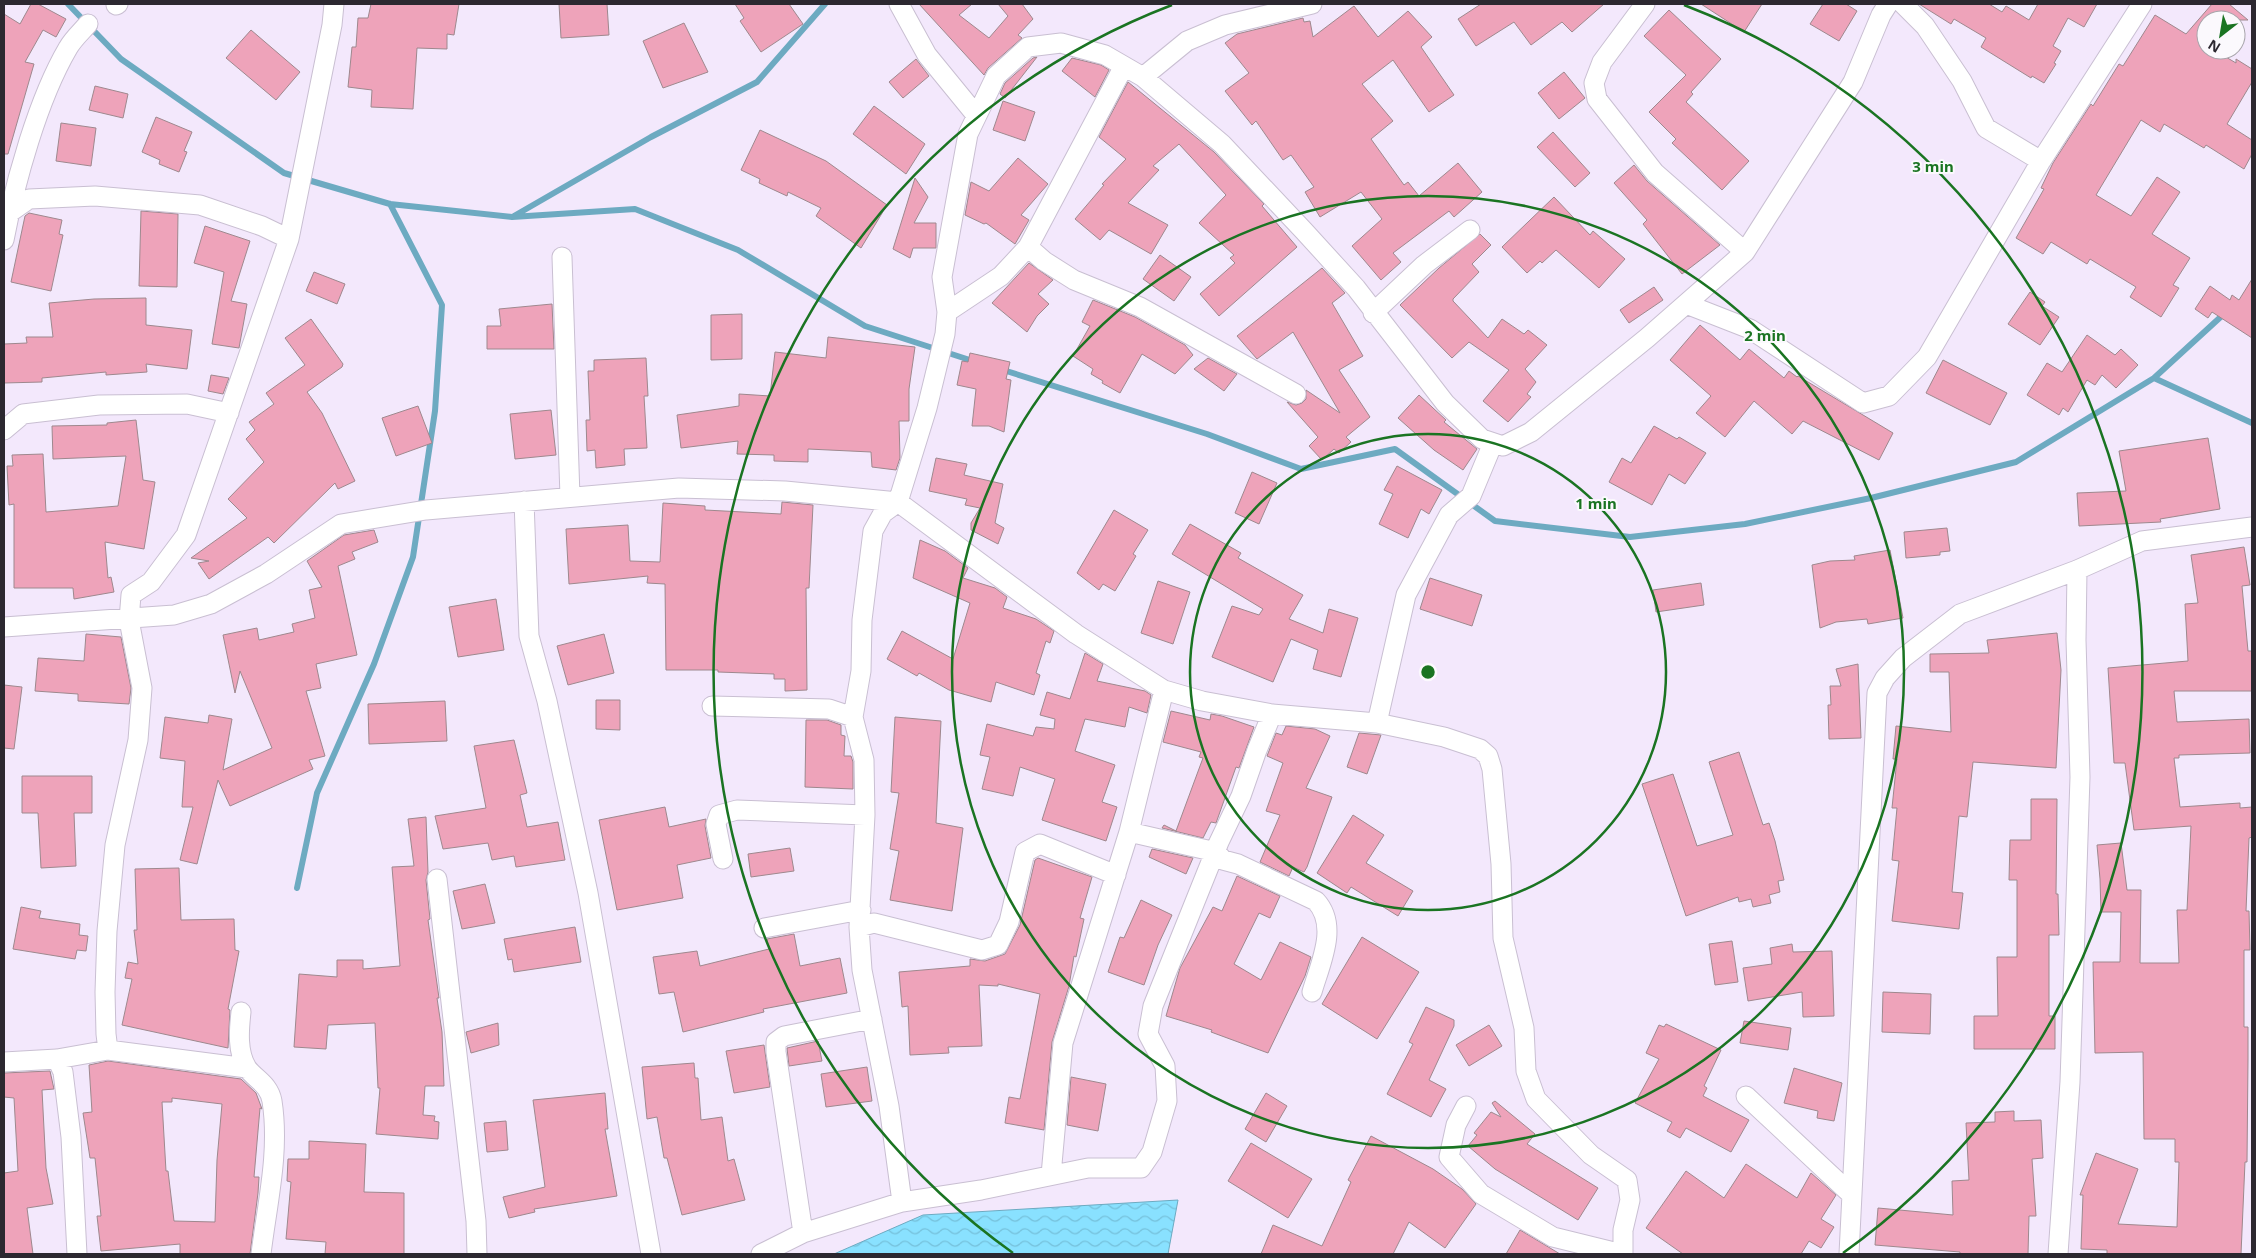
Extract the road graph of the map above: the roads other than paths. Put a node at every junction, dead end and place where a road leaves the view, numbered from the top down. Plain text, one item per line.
1 (334, 4) edge
2 (899, 4) edge
3 (1312, 4) edge
4 (1645, 4) edge
5 (1888, 4) edge
6 (1903, 4) edge
7 (2142, 4) edge
8 (88, 24) dead end
9 (1124, 66) junction
10 (1142, 78) junction
11 (976, 115) junction
12 (2041, 161) junction
13 (6, 213) edge
14 (1470, 230) dead end
15 (289, 239) junction
16 (4, 240) edge
17 (1028, 247) junction
18 (1745, 252) junction
19 (562, 257) dead end
20 (1686, 304) junction
21 (947, 312) junction
22 (1373, 312) junction
23 (1296, 394) dead end
24 (229, 413) junction
25 (4, 430) edge
26 (1494, 443) junction
27 (570, 497) junction
28 (524, 501) junction
29 (898, 502) junction
30 (2252, 528) edge
31 (2077, 570) junction
32 (129, 620) junction
33 (4, 625) edge
34 (1164, 690) junction
35 (712, 706) dead end
36 (1272, 714) junction
37 (853, 718) junction
38 (1377, 723) junction
39 (865, 815) junction
40 (1129, 832) junction
41 (1216, 852) junction
42 (723, 859) dead end
43 (1116, 875) junction
44 (436, 879) dead end
45 (859, 919) junction
46 (764, 928) dead end
47 (1312, 992) dead end
48 (241, 1012) dead end
49 (872, 1019) junction
50 (108, 1050) junction
51 (57, 1059) junction
52 (4, 1062) edge
53 (247, 1068) junction
54 (1746, 1096) dead end
55 (1466, 1106) dead end
56 (1051, 1175) junction
57 (1852, 1194) junction
58 (902, 1202) junction
59 (803, 1233) junction
60 (77, 1254) edge
61 (261, 1254) edge
62 (477, 1254) edge
63 (651, 1254) edge
64 (761, 1254) edge
65 (1623, 1254) edge
66 (1850, 1254) edge
67 (2058, 1254) edge

1 - 15 street
2 - 11 street
3 - 10 street
4 - 18 street
5 - 18 street
6 - 12 street
7 - 12 street
8 - 13 street
9 - 10 street
9 - 11 street
9 - 17 street
10 - 22 street
11 - 21 street
12 - 20 street
13 - 15 street
13 - 16 street
14 - 22 street
15 - 24 street
17 - 21 street
17 - 23 street
18 - 20 street
19 - 27 street
20 - 26 street
21 - 29 street
22 - 26 street
24 - 25 street
24 - 32 street
26 - 38 street
27 - 28 street
27 - 29 street
28 - 32 street
28 - 63 street
29 - 34 street
29 - 37 street
30 - 31 street
31 - 57 street
31 - 67 street
32 - 33 street
32 - 50 street
34 - 36 street
34 - 40 street
35 - 37 street
36 - 38 street
36 - 41 street
37 - 39 street
38 - 65 street
39 - 42 street
39 - 45 street
40 - 41 street
40 - 43 street
41 - 47 street
41 - 56 street
43 - 45 street
43 - 56 street
44 - 62 street
45 - 46 street
45 - 49 street
48 - 53 street
49 - 58 street
49 - 59 street
50 - 51 street
50 - 53 street
51 - 52 street
51 - 60 street
53 - 61 street
54 - 57 street
55 - 65 street
56 - 58 street
57 - 66 street
58 - 59 street
59 - 64 street

